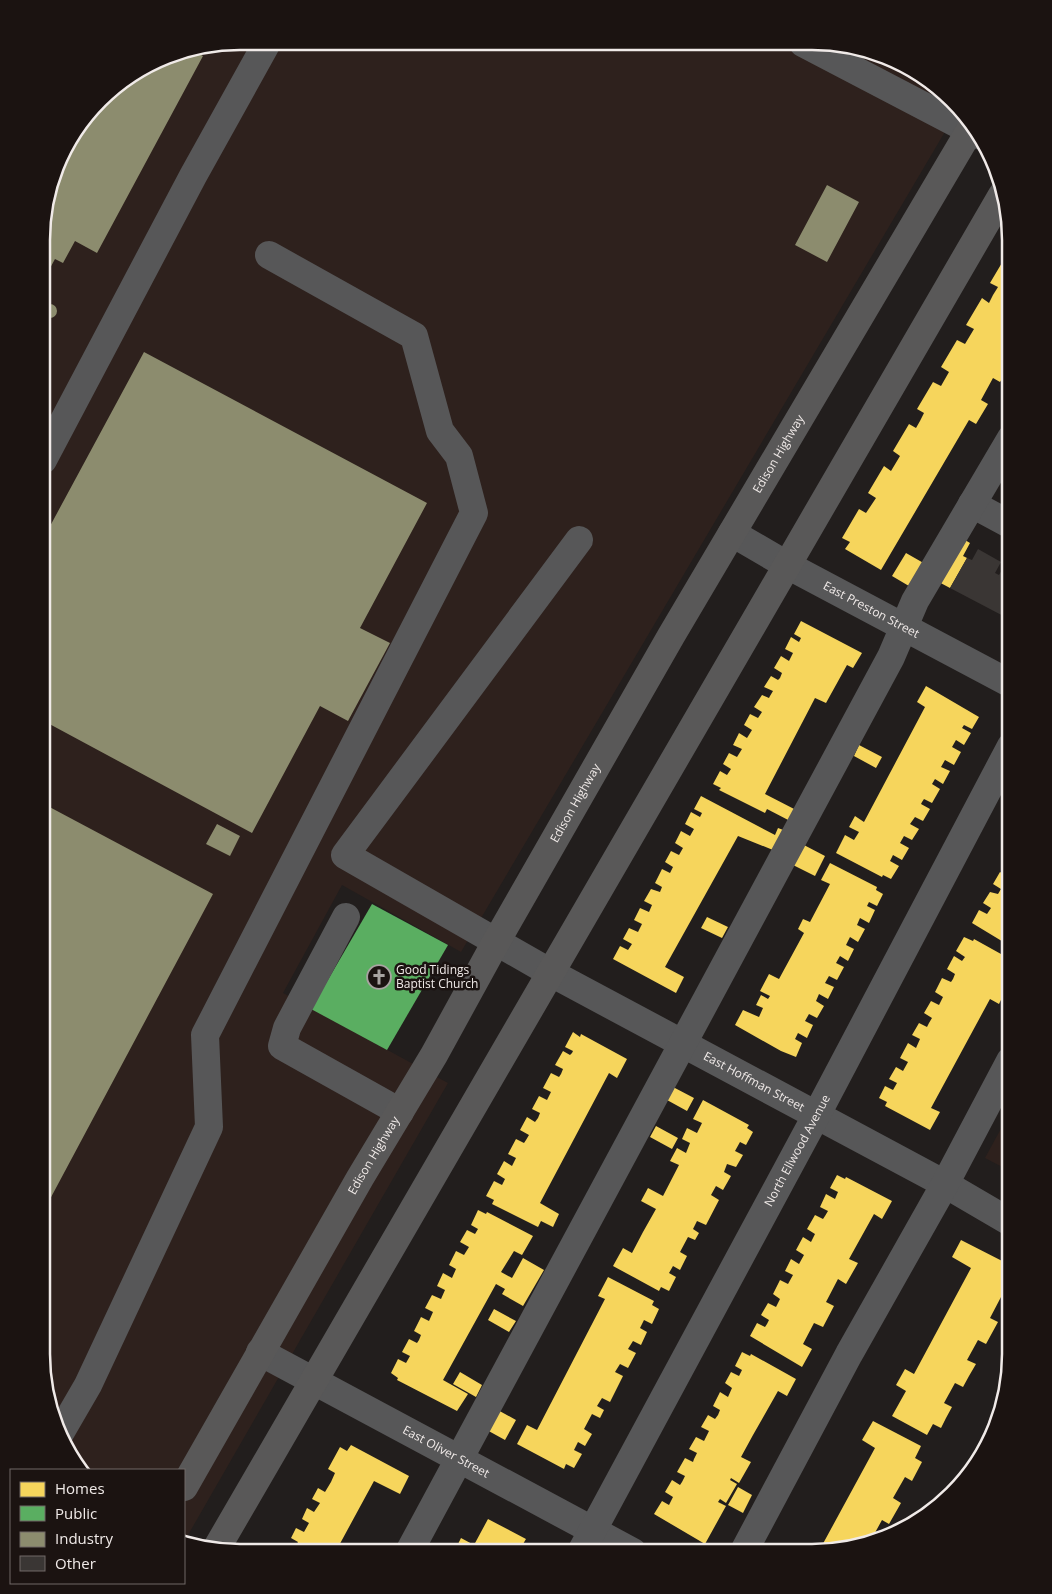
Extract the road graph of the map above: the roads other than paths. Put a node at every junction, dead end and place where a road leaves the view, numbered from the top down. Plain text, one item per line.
1 (263, 50) edge
2 (817, 50) edge
3 (963, 125) edge
4 (970, 136) edge
5 (998, 202) edge
6 (269, 254) dead end
7 (50, 447) edge
8 (1002, 453) edge
9 (972, 504) junction
10 (1002, 520) edge
11 (732, 533) junction
12 (579, 540) dead end
13 (787, 565) junction
14 (904, 628) junction
15 (1002, 679) edge
16 (1002, 761) edge
17 (346, 917) dead end
18 (496, 942) junction
19 (551, 973) junction
20 (684, 1044) junction
21 (1002, 1076) edge
22 (400, 1112) junction
23 (816, 1116) junction
24 (945, 1184) junction
25 (1002, 1217) edge
26 (260, 1352) junction
27 (315, 1382) junction
28 (64, 1427) edge
29 (457, 1458) junction
30 (185, 1485) edge
31 (587, 1541) edge
32 (220, 1543) edge
33 (413, 1544) edge
34 (600, 1544) edge
35 (747, 1544) edge

1 - 7 street
2 - 3 street
4 - 11 main road, Edison Highway
5 - 13 main road
6 - 28 street
8 - 9 street
9 - 10 street
9 - 14 street
11 - 13 street, East Preston Street
11 - 18 main road, Edison Highway
12 - 18 street, East Hoffman Street
13 - 14 street, East Preston Street
13 - 19 main road
14 - 15 street, East Preston Street
14 - 20 street
16 - 23 street, North Ellwood Avenue
17 - 22 street
18 - 19 street, East Hoffman Street
18 - 22 main road, Edison Highway
19 - 20 street, East Hoffman Street
19 - 27 main road
20 - 23 street, East Hoffman Street
20 - 29 street
21 - 24 street
22 - 26 main road, Edison Highway
23 - 24 street, East Hoffman Street
23 - 31 street, North Ellwood Avenue
24 - 25 street, East Hoffman Street
24 - 35 street
26 - 27 street, East Oliver Street
26 - 30 main road, Edison Highway
27 - 29 street, East Oliver Street
27 - 32 main road
29 - 31 street, East Oliver Street
29 - 33 street
31 - 34 street, East Oliver Street

